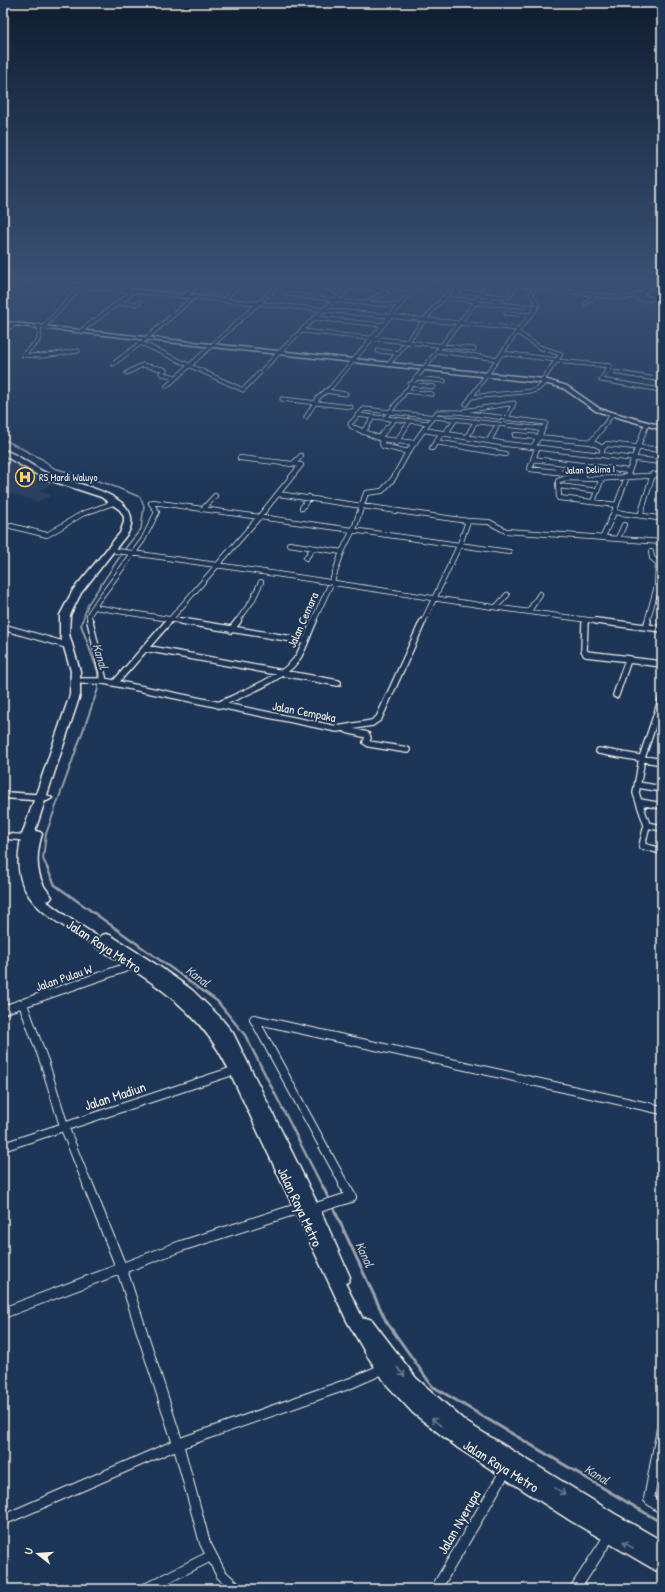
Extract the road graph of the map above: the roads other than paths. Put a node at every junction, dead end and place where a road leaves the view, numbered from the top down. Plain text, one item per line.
1 (24, 353) edge
2 (58, 353) edge
3 (127, 353) edge
4 (164, 353) edge
5 (203, 353) edge
6 (280, 353) edge
7 (283, 353) edge
8 (358, 353) edge
9 (399, 353) edge
10 (435, 353) edge
11 (454, 353) edge
12 (502, 353) edge
13 (504, 353) edge
14 (559, 353) edge
15 (498, 359) junction
16 (351, 361) junction
17 (556, 361) junction
18 (113, 364) dead end
19 (388, 365) junction
20 (190, 366) junction
21 (423, 369) junction
22 (606, 371) junction
23 (127, 373) dead end
24 (486, 375) junction
25 (178, 376) junction
26 (415, 378) junction
27 (662, 380) edge
28 (444, 382) dead end
29 (544, 382) junction
30 (410, 384) junction
31 (167, 386) dead end
32 (434, 387) dead end
33 (662, 390) edge
34 (405, 391) junction
35 (325, 392) junction
36 (346, 394) dead end
37 (432, 394) dead end
38 (474, 397) junction
39 (282, 399) dead end
40 (518, 400) dead end
41 (316, 402) junction
42 (514, 403) junction
43 (466, 404) dead end
44 (351, 407) dead end
45 (486, 408) junction
46 (390, 411) junction
47 (458, 412) junction
48 (357, 415) junction
49 (481, 415) junction
50 (612, 415) junction
51 (433, 416) junction
52 (306, 417) dead end
53 (374, 417) junction
54 (385, 418) junction
55 (507, 418) junction
56 (395, 419) junction
57 (456, 419) junction
58 (410, 421) junction
59 (476, 421) junction
60 (428, 423) junction
61 (498, 424) junction
62 (647, 424) junction
63 (519, 427) junction
64 (662, 428) edge
65 (542, 429) junction
66 (424, 430) junction
67 (363, 432) junction
68 (444, 433) junction
69 (515, 435) junction
70 (467, 437) junction
71 (540, 437) junction
72 (380, 438) junction
73 (397, 441) junction
74 (489, 441) junction
75 (436, 442) junction
76 (591, 442) junction
77 (415, 443) junction
78 (510, 444) junction
79 (535, 447) junction
80 (639, 447) junction
81 (432, 448) dead end
82 (603, 448) junction
83 (3, 449) edge
84 (392, 449) junction
85 (662, 450) edge
86 (3, 452) edge
87 (408, 452) junction
88 (505, 454) dead end
89 (601, 455) junction
90 (301, 456) dead end
91 (240, 458) dead end
92 (533, 459) junction
93 (633, 459) junction
94 (662, 462) edge
95 (294, 464) junction
96 (628, 474) junction
97 (652, 474) junction
98 (662, 474) edge
99 (602, 478) junction
100 (559, 486) junction
101 (598, 491) junction
102 (278, 494) junction
103 (216, 496) dead end
104 (309, 498) junction
105 (116, 502) junction
106 (593, 502) junction
107 (363, 505) junction
108 (617, 505) junction
109 (204, 508) junction
110 (302, 508) dead end
111 (614, 512) junction
112 (260, 516) junction
113 (640, 516) junction
114 (662, 517) edge
115 (466, 521) junction
116 (624, 525) dead end
117 (11, 526) dead end
118 (354, 529) junction
119 (602, 537) junction
120 (618, 538) junction
121 (662, 542) edge
122 (289, 544) dead end
123 (460, 544) junction
124 (314, 548) junction
125 (118, 551) junction
126 (132, 552) junction
127 (342, 552) junction
128 (509, 552) dead end
129 (651, 552) dead end
130 (306, 558) dead end
131 (105, 561) junction
132 (219, 564) junction
133 (332, 580) junction
134 (261, 582) dead end
135 (540, 594) dead end
136 (507, 595) dead end
137 (434, 598) junction
138 (497, 606) junction
139 (94, 607) junction
140 (529, 611) junction
141 (170, 618) junction
142 (585, 620) junction
143 (3, 627) edge
144 (646, 627) junction
145 (662, 629) edge
146 (231, 630) junction
147 (304, 641) junction
148 (66, 645) junction
149 (145, 648) junction
150 (630, 659) junction
151 (662, 664) edge
152 (281, 673) junction
153 (84, 680) junction
154 (102, 681) junction
155 (115, 683) junction
156 (338, 683) dead end
157 (616, 696) dead end
158 (662, 698) edge
159 (218, 705) junction
160 (347, 728) junction
161 (407, 750) dead end
162 (599, 751) dead end
163 (642, 758) junction
164 (662, 762) edge
165 (638, 785) junction
166 (662, 789) edge
167 (3, 795) edge
168 (44, 798) junction
169 (640, 802) junction
170 (662, 806) edge
171 (647, 825) junction
172 (662, 828) edge
173 (3, 836) edge
174 (27, 838) junction
175 (662, 851) edge
176 (103, 941) junction
177 (132, 960) junction
178 (23, 1004) junction
179 (3, 1010) edge
180 (236, 1070) junction
181 (662, 1110) edge
182 (64, 1126) junction
183 (3, 1147) edge
184 (306, 1209) junction
185 (121, 1267) junction
186 (3, 1313) edge
187 (385, 1368) junction
188 (662, 1429) edge
189 (178, 1444) junction
190 (506, 1470) junction
191 (662, 1509) edge
192 (3, 1520) edge
193 (610, 1534) junction
194 (662, 1550) edge
195 (211, 1556) junction
196 (662, 1564) edge
197 (145, 1589) edge
198 (237, 1589) edge
199 (436, 1589) edge
200 (576, 1589) edge

1 - 2 street
3 - 18 street
4 - 20 street
5 - 20 street
6 - 20 street
7 - 16 street
8 - 16 street
9 - 19 street
10 - 21 street
11 - 15 street
12 - 15 street
13 - 17 street
14 - 17 street
15 - 24 street
16 - 19 street
16 - 35 street
17 - 22 street
17 - 29 street
19 - 21 street
20 - 25 street
21 - 24 street
21 - 26 street
22 - 27 street
22 - 33 street
23 - 25 street
24 - 29 street
24 - 38 street
25 - 31 street
26 - 28 street
26 - 30 street
29 - 38 street
29 - 50 street
30 - 32 street
30 - 34 street
34 - 37 street
34 - 46 street
35 - 36 street
35 - 41 street
38 - 43 street
39 - 41 street
40 - 42 street
41 - 44 street
41 - 52 street
42 - 45 street
42 - 55 street
45 - 47 street
45 - 49 street
46 - 48 street
46 - 51 street
46 - 54 street
47 - 49 street
47 - 51 street
48 - 53 street
48 - 67 street
49 - 55 street
50 - 62 street
50 - 76 street
51 - 57 street
51 - 60 street
53 - 54 street
53 - 67 street
54 - 56 street
55 - 65 street
56 - 58 street
56 - 72 street
57 - 59 street
57 - 68 street
58 - 60 street
58 - 73 street
59 - 61 street
59 - 70 street
60 - 66 street
61 - 63 street
61 - 74 street
62 - 64 street
62 - 80 street
63 - 65 street
63 - 69 street
65 - 71 street
66 - 68 street
66 - 77 street
67 - 72 street
68 - 70 street
68 - 75 street
69 - 71 street
69 - 78 street
70 - 74 street
71 - 76 street
71 - 79 street
72 - 73 street
72 - 84 street
73 - 77 street
73 - 84 street
74 - 78 street
75 - 81 street
75 - 88 street
76 - 82 street
77 - 87 street
78 - 79 street
79 - 89 street
79 - 92 street
80 - 82 street
80 - 85 street
80 - 93 street
82 - 89 street
83 - 125 highway
84 - 87 street
86 - 105 highway
87 - 107 street, Jalan Cemara
89 - 93 street
90 - 95 street
91 - 95 street
92 - 96 street
92 - 96 street
93 - 94 street
93 - 96 street
95 - 102 street
96 - 97 street
96 - 99 street, Jalan Delima I
96 - 108 street
97 - 98 street
97 - 113 street
99 - 100 street, Jalan Delima I
99 - 101 street
100 - 101 street
100 - 106 street, Jalan Delima I
101 - 106 street
102 - 104 street
102 - 112 street
103 - 109 street
104 - 107 street
104 - 110 street
105 - 117 street
105 - 131 highway
106 - 108 street, Jalan Delima I
107 - 115 street
107 - 118 street, Jalan Cemara
108 - 111 street
109 - 112 street
109 - 126 street
111 - 113 street
111 - 119 street
112 - 118 street
112 - 132 street
113 - 114 street
115 - 119 street
115 - 123 street, Jalan Cempaka
116 - 120 street
118 - 123 street
118 - 127 street, Jalan Cemara
119 - 120 street
120 - 121 street
122 - 124 street
123 - 128 street
123 - 137 street, Jalan Cempaka
124 - 127 street
124 - 130 street
125 - 126 street
125 - 131 highway
126 - 132 street
126 - 139 street
127 - 133 street, Jalan Cemara
129 - 144 street
131 - 148 highway
131 - 153 highway
132 - 133 street
132 - 141 street
133 - 137 street
133 - 147 street, Jalan Cemara
134 - 146 street
135 - 140 street
136 - 138 street
137 - 138 street
137 - 160 street, Jalan Cempaka
138 - 140 street
139 - 141 street
139 - 154 street
140 - 142 street
141 - 146 street
141 - 149 street
142 - 144 street
142 - 150 street
143 - 148 street
144 - 145 street
146 - 147 street
147 - 152 street, Jalan Cemara
148 - 168 highway
149 - 152 street
149 - 155 street
150 - 151 street
150 - 157 street
152 - 156 street
152 - 159 street, Jalan Cemara
153 - 154 street, Jalan Cempaka
153 - 168 highway
154 - 155 street, Jalan Cempaka
155 - 159 street, Jalan Cempaka
158 - 163 street
159 - 160 street, Jalan Cempaka
160 - 161 street
162 - 163 street
163 - 164 street
163 - 165 street
165 - 166 street
165 - 169 street
167 - 168 main road
168 - 174 highway, Jalan Raya Metro
168 - 176 highway
169 - 170 street
169 - 171 street
171 - 172 street
171 - 175 street
173 - 174 street
174 - 176 highway, Jalan Raya Metro
176 - 177 highway, Jalan Raya Metro
177 - 178 street, Jalan Pulau W
177 - 180 highway, Jalan Raya Metro
177 - 184 highway
178 - 179 street, Jalan Pulau W
178 - 182 street
180 - 182 street, Jalan Madiun
180 - 184 highway, Jalan Raya Metro
181 - 184 street
182 - 183 street, Jalan Madiun
182 - 185 street
184 - 185 street
184 - 187 highway, Jalan Raya Metro
184 -> 194 highway
185 - 186 street
185 - 189 street
187 - 189 street
190 -> 187 highway, Jalan Raya Metro
188 - 191 street
189 - 192 street
189 - 195 street
190 - 193 highway, Jalan Raya Metro
190 - 199 street, Jalan Nyerupa
196 -> 193 highway, Jalan Raya Metro
193 - 200 street
195 - 197 street
195 - 198 street

